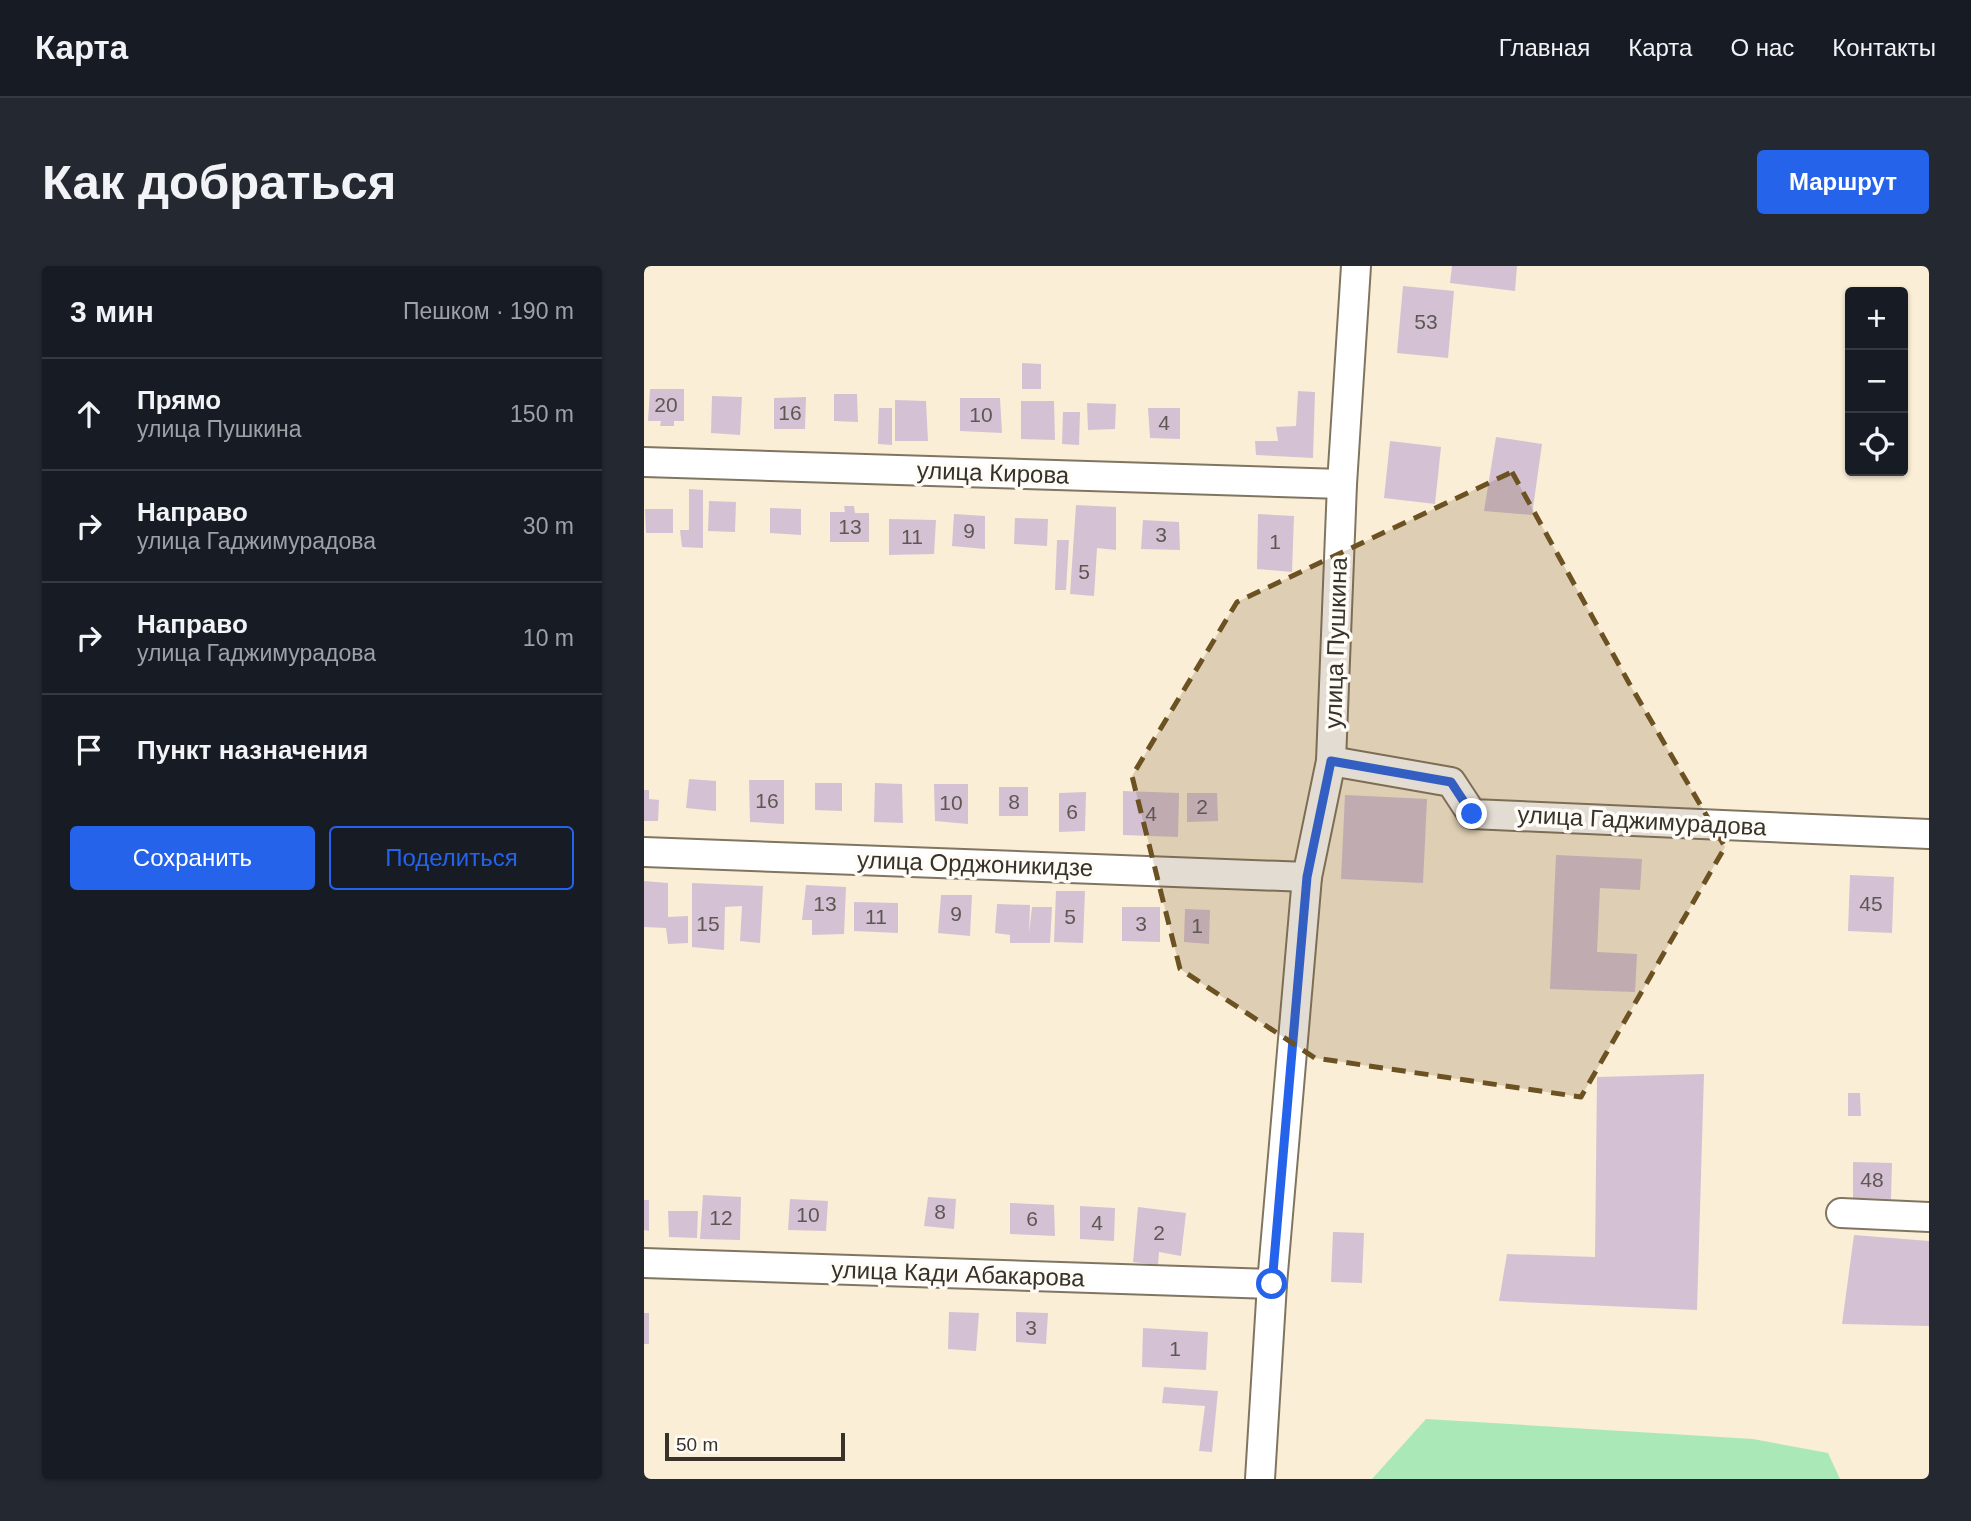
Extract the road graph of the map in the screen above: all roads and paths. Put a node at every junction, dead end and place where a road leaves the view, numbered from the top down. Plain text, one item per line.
1 (1356, 266) edge
2 (644, 462) edge
3 (1342, 484) junction
4 (1331, 761) junction
5 (1929, 834) edge
6 (644, 852) edge
7 (1307, 877) junction
8 (1841, 1213) dead end
9 (1929, 1217) edge
10 (644, 1263) edge
11 (1272, 1284) junction
12 (1260, 1479) edge

1 - 3 street, улица Пушкина
2 - 3 street, улица Кирова
3 - 4 street, улица Пушкина
4 - 5 street, улица Гаджимурадова
4 - 7 street, улица Пушкина
6 - 7 street, улица Орджоникидзе
7 - 11 street, улица Пушкина
8 - 9 street
10 - 11 street, улица Кади Абакарова
11 - 12 street, улица Пушкина

